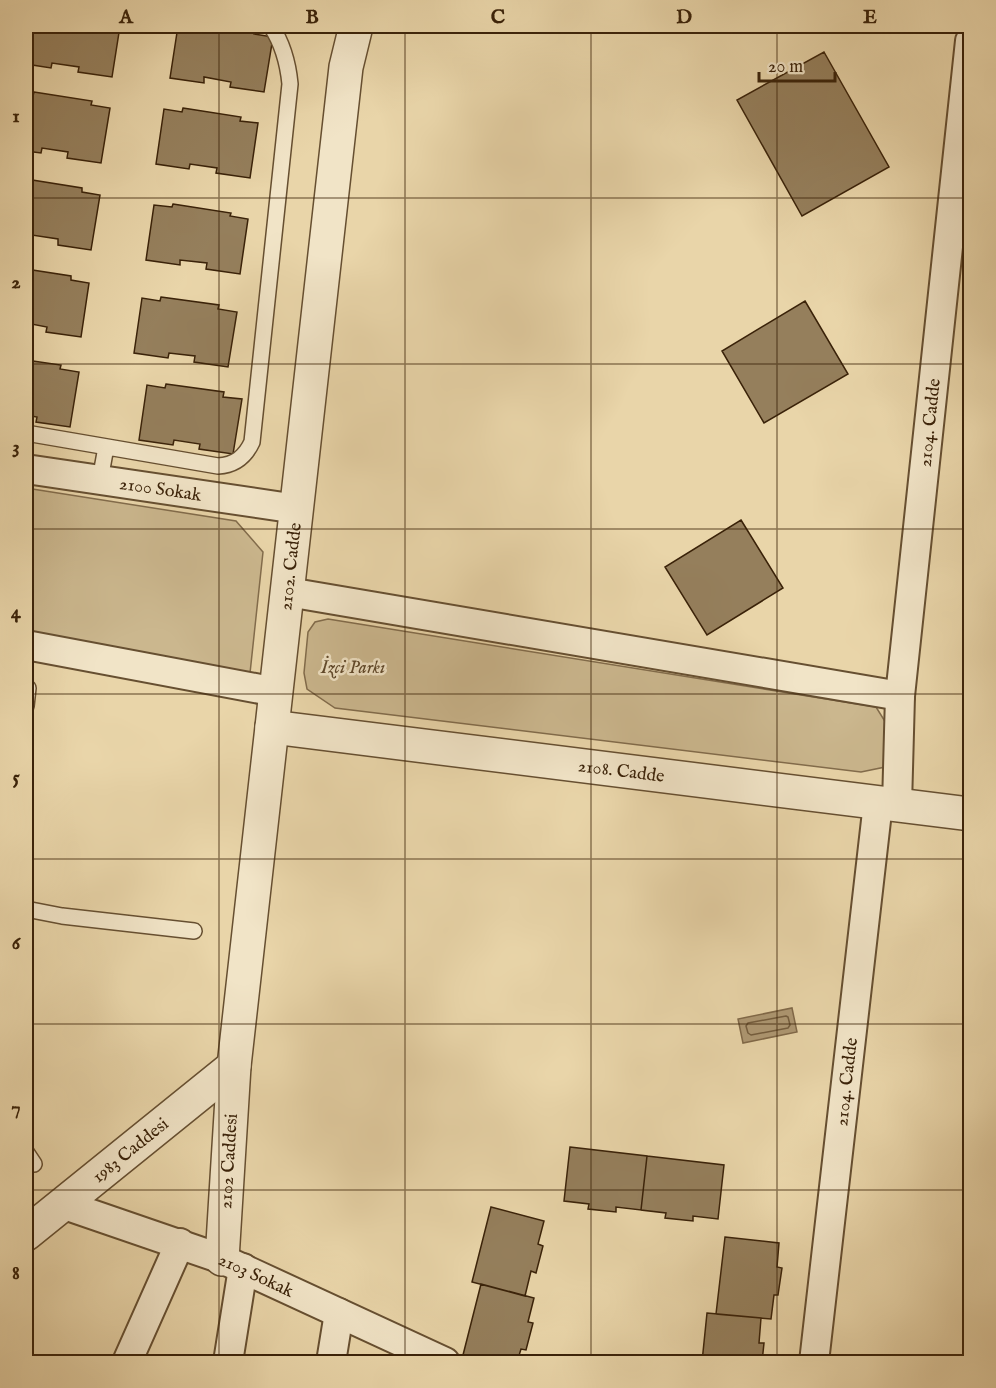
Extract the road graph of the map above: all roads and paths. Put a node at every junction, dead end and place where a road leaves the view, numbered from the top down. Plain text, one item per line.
1 (271, 26) edge
2 (342, 26) edge
3 (356, 26) edge
4 (970, 41) edge
5 (346, 67) junction
6 (959, 260) edge
7 (26, 433) edge
8 (106, 447) junction
9 (26, 469) edge
10 (100, 480) junction
11 (297, 509) junction
12 (288, 592) junction
13 (26, 645) edge
14 (28, 688) dead end
15 (276, 692) junction
16 (900, 696) junction
17 (26, 706) edge
18 (272, 727) junction
19 (888, 804) junction
20 (970, 814) edge
21 (26, 909) edge
22 (194, 931) dead end
23 (234, 1066) junction
24 (62, 1204) junction
25 (26, 1234) edge
26 (180, 1243) junction
27 (233, 1263) junction
28 (339, 1313) junction
29 (432, 1360) edge
30 (127, 1362) edge
31 (228, 1362) edge
32 (331, 1362) edge
33 (814, 1362) edge

1 - 8 lane
2 - 5 street, 2102. Cadde
3 - 5 street, 2102. Cadde
4 - 6 street, 2104. Cadde
5 - 11 street, 2102. Cadde
6 - 16 street, 2104. Cadde
7 - 8 lane
8 - 10 lane
9 - 10 street, 2100 Sokak
10 - 11 street, 2100 Sokak
11 - 12 street, 2102. Cadde
12 - 15 street, 2102. Cadde
12 - 16 street
13 - 15 street
14 - 17 lane
15 - 18 street, 2102. Cadde
16 - 19 street, 2104. Cadde
18 - 19 street, 2108. Cadde
18 - 23 street, 2102. Cadde
19 - 20 street, 2108. Cadde
19 - 33 street, 2104. Cadde
21 - 22 lane
23 - 24 street, 1983 Caddesi
23 - 27 street, 2102 Caddesi
24 - 25 street, 1983 Caddesi
24 - 26 street, 2103 Sokak
26 - 27 street, 2103 Sokak
26 - 30 street
27 - 28 street, 2103 Sokak
27 - 31 street
28 - 29 street, 2103 Sokak
28 - 32 street

